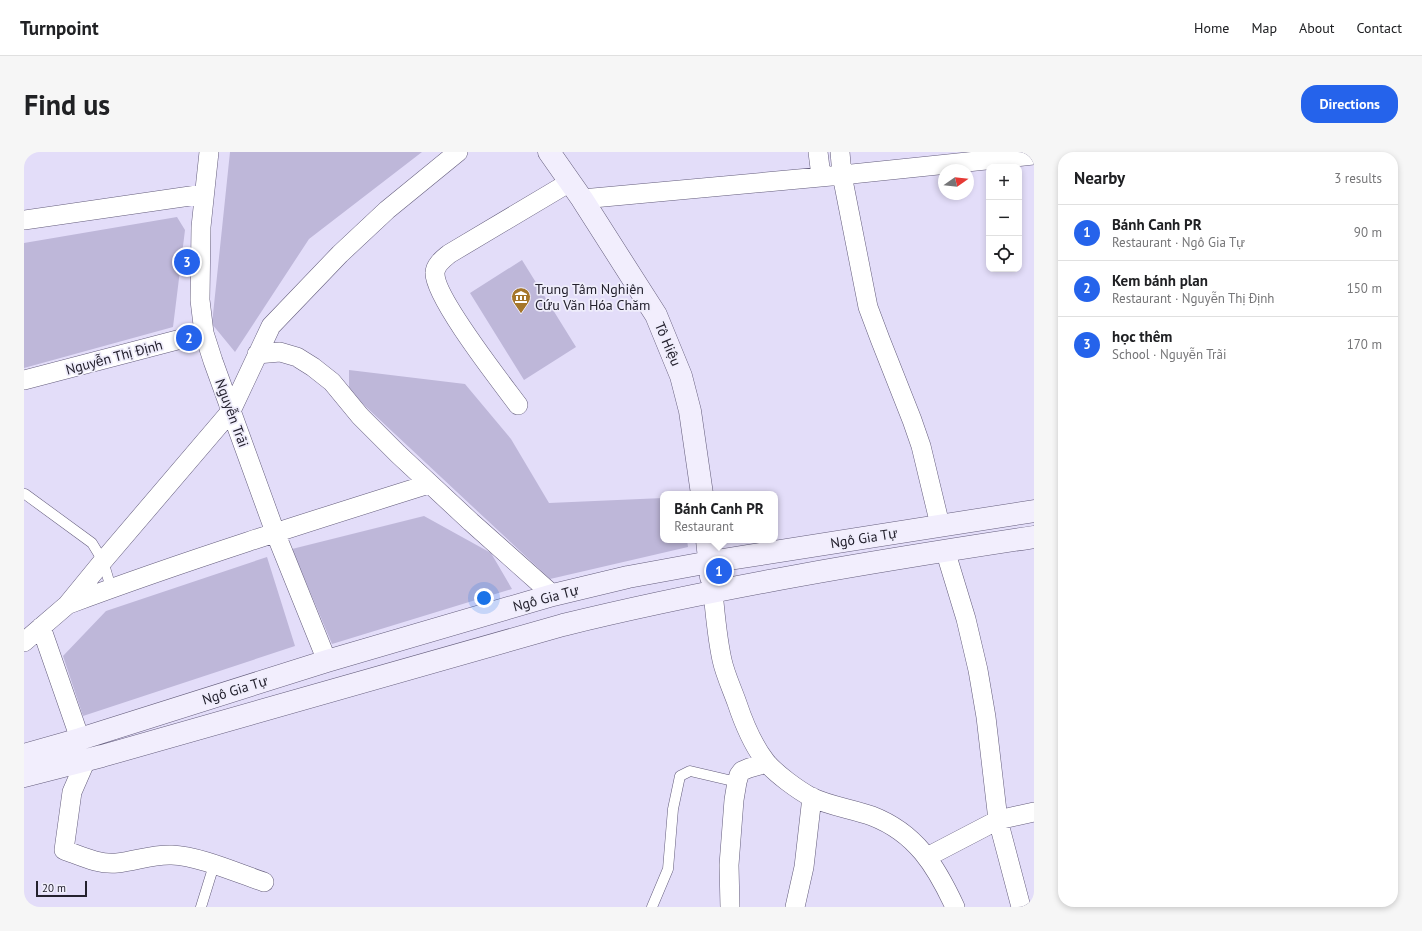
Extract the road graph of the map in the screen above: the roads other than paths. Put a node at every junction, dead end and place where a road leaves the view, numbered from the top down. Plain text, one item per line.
1 (209, 152) edge
2 (458, 152) edge
3 (549, 152) edge
4 (818, 152) edge
5 (840, 152) edge
6 (1034, 155) edge
7 (842, 175) junction
8 (821, 176) junction
9 (576, 190) junction
10 (204, 194) junction
11 (24, 220) edge
12 (204, 333) junction
13 (257, 354) junction
14 (24, 380) edge
15 (518, 405) dead end
16 (231, 412) junction
17 (430, 484) junction
18 (702, 491) edge
19 (25, 494) edge
20 (1034, 511) edge
21 (940, 525) junction
22 (275, 532) junction
23 (1034, 537) edge
24 (707, 543) edge
25 (945, 550) junction
26 (103, 562) junction
27 (710, 562) junction
28 (111, 588) junction
29 (713, 591) junction
30 (553, 595) junction
31 (67, 605) junction
32 (563, 625) junction
33 (41, 627) junction
34 (24, 642) edge
35 (327, 661) junction
36 (338, 689) junction
37 (80, 739) junction
38 (24, 755) edge
39 (86, 760) junction
40 (767, 763) junction
41 (24, 776) edge
42 (737, 782) junction
43 (812, 797) junction
44 (1034, 812) edge
45 (998, 820) junction
46 (927, 857) junction
47 (214, 865) junction
48 (264, 882) dead end
49 (201, 907) edge
50 (652, 907) edge
51 (730, 907) edge
52 (795, 907) edge
53 (955, 907) edge
54 (1021, 907) edge

1 - 10 street, Nguyễn Trãi
2 - 13 street
3 - 9 main road, Tô Hiệu
4 - 8 street
5 - 7 street
6 - 7 street
7 - 8 street
7 - 21 street
8 - 9 street
9 - 15 street
9 - 18 main road, Tô Hiệu
10 - 11 street
10 - 12 street, Nguyễn Trãi
12 - 14 street, Nguyễn Thị Định
12 - 16 street, Nguyễn Trãi
13 - 16 street
13 - 17 street
16 - 22 street, Nguyễn Trãi
16 - 26 street
17 - 22 street
17 - 30 street
19 - 26 lane
20 - 21 main road, Ngô Gia Tự
21 - 25 main road
21 - 27 main road, Ngô Gia Tự
22 - 28 street
22 - 35 street, Nguyễn Trãi
23 - 25 main road, Ngô Gia Tự
24 - 27 main road
25 - 29 main road, Ngô Gia Tự
25 - 45 street
26 - 28 lane
26 - 31 street
27 - 29 main road
27 - 30 main road, Ngô Gia Tự
28 - 31 street
29 - 32 main road, Ngô Gia Tự
29 - 40 street
30 - 32 main road
30 - 35 main road, Ngô Gia Tự
31 - 33 street
32 - 36 main road, Ngô Gia Tự
33 - 34 street
33 - 37 street
35 - 36 main road
35 - 37 main road, Ngô Gia Tự
36 - 39 main road, Ngô Gia Tự
37 - 38 main road, Ngô Gia Tự
37 - 39 main road
39 - 41 main road, Ngô Gia Tự
39 - 47 street
40 - 42 street
40 - 43 street
42 - 50 lane
42 - 51 street
43 - 46 street
43 - 52 street
44 - 45 street
45 - 46 street
45 - 54 street
46 - 53 street
47 - 48 street
47 - 49 lane

